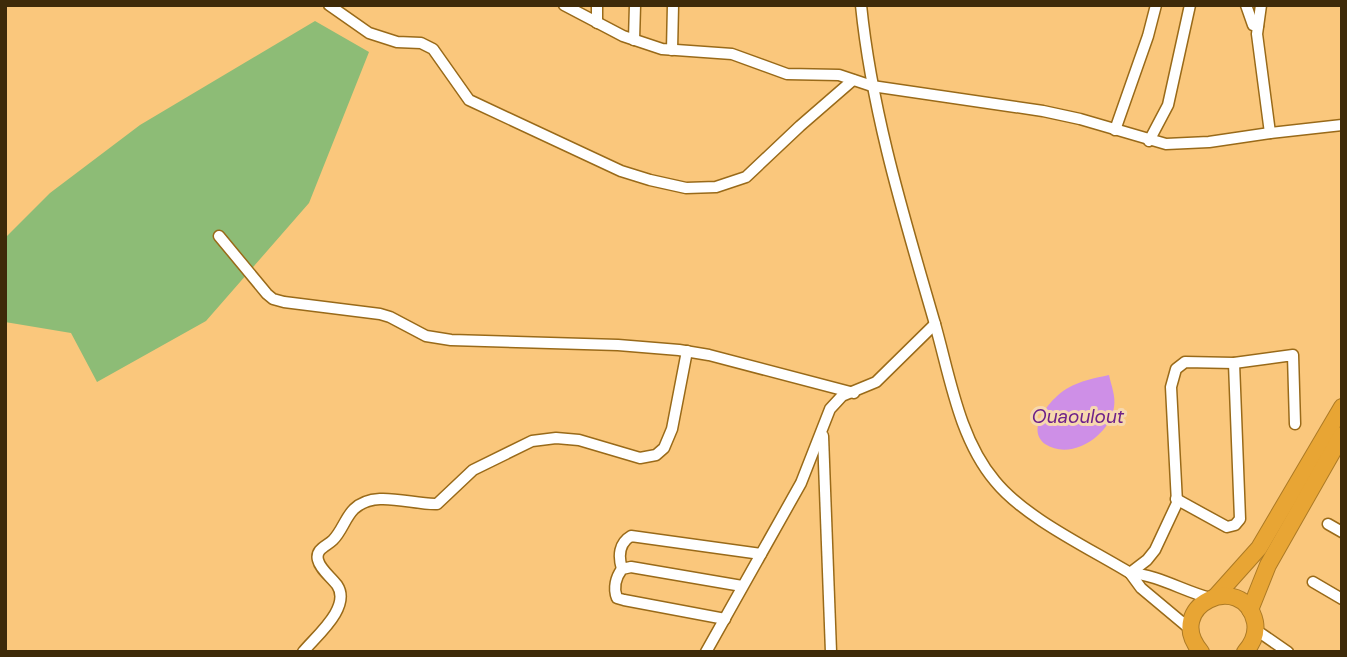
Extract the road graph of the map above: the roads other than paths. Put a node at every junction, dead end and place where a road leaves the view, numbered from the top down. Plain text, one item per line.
1 (329, 5) edge
2 (564, 5) edge
3 (597, 5) edge
4 (635, 5) edge
5 (673, 5) edge
6 (861, 5) edge
7 (1156, 5) edge
8 (1190, 5) edge
9 (1246, 5) edge
10 (1261, 5) edge
11 (597, 23) junction
12 (1258, 26) junction
13 (634, 40) junction
14 (672, 50) junction
15 (853, 80) junction
16 (872, 86) junction
17 (1342, 125) edge
18 (1115, 130) junction
19 (1270, 133) junction
20 (1149, 141) junction
21 (219, 236) dead end
22 (935, 324) junction
23 (687, 351) junction
24 (1234, 363) junction
25 (854, 393) junction
26 (1342, 407) edge
27 (1295, 424) dead end
28 (823, 430) junction
29 (1342, 435) edge
30 (1177, 499) junction
31 (1328, 524) dead end
32 (1342, 532) edge
33 (761, 554) junction
34 (622, 569) junction
35 (1130, 573) junction
36 (1313, 582) dead end
37 (742, 586) junction
38 (1213, 597) junction
39 (1342, 599) edge
40 (1250, 610) junction
41 (725, 619) junction
42 (1190, 629) junction
43 (1256, 630) junction
44 (1197, 650) edge
45 (303, 652) edge
46 (706, 652) edge
47 (831, 652) edge
48 (1245, 652) edge
49 (1288, 652) edge

1 - 15 street
2 - 11 street
3 - 11 street
4 - 13 street
5 - 14 street
6 - 16 street
7 - 18 street
8 - 20 street
9 - 12 street
10 - 12 street
11 - 13 street
12 - 19 street
13 - 14 street
14 - 15 street
15 - 16 street
16 - 18 street
16 - 22 street
17 - 19 street
18 - 20 street
19 - 20 street
21 - 23 street
22 - 25 street
22 - 35 street
23 - 25 street
23 - 45 street
24 - 27 street
24 - 30 street
24 - 30 street
25 - 28 street
26 - 38 highway
28 - 33 street
28 - 47 street
29 - 40 highway
30 - 35 street
31 - 32 street
33 - 34 street
33 - 37 street
34 - 37 street
34 - 41 street
35 - 38 street
35 - 42 street
36 - 39 street
37 - 41 street
38 - 40 highway
38 - 42 highway
40 - 43 highway
41 - 46 street
42 - 44 highway
43 - 48 highway
43 - 49 street

